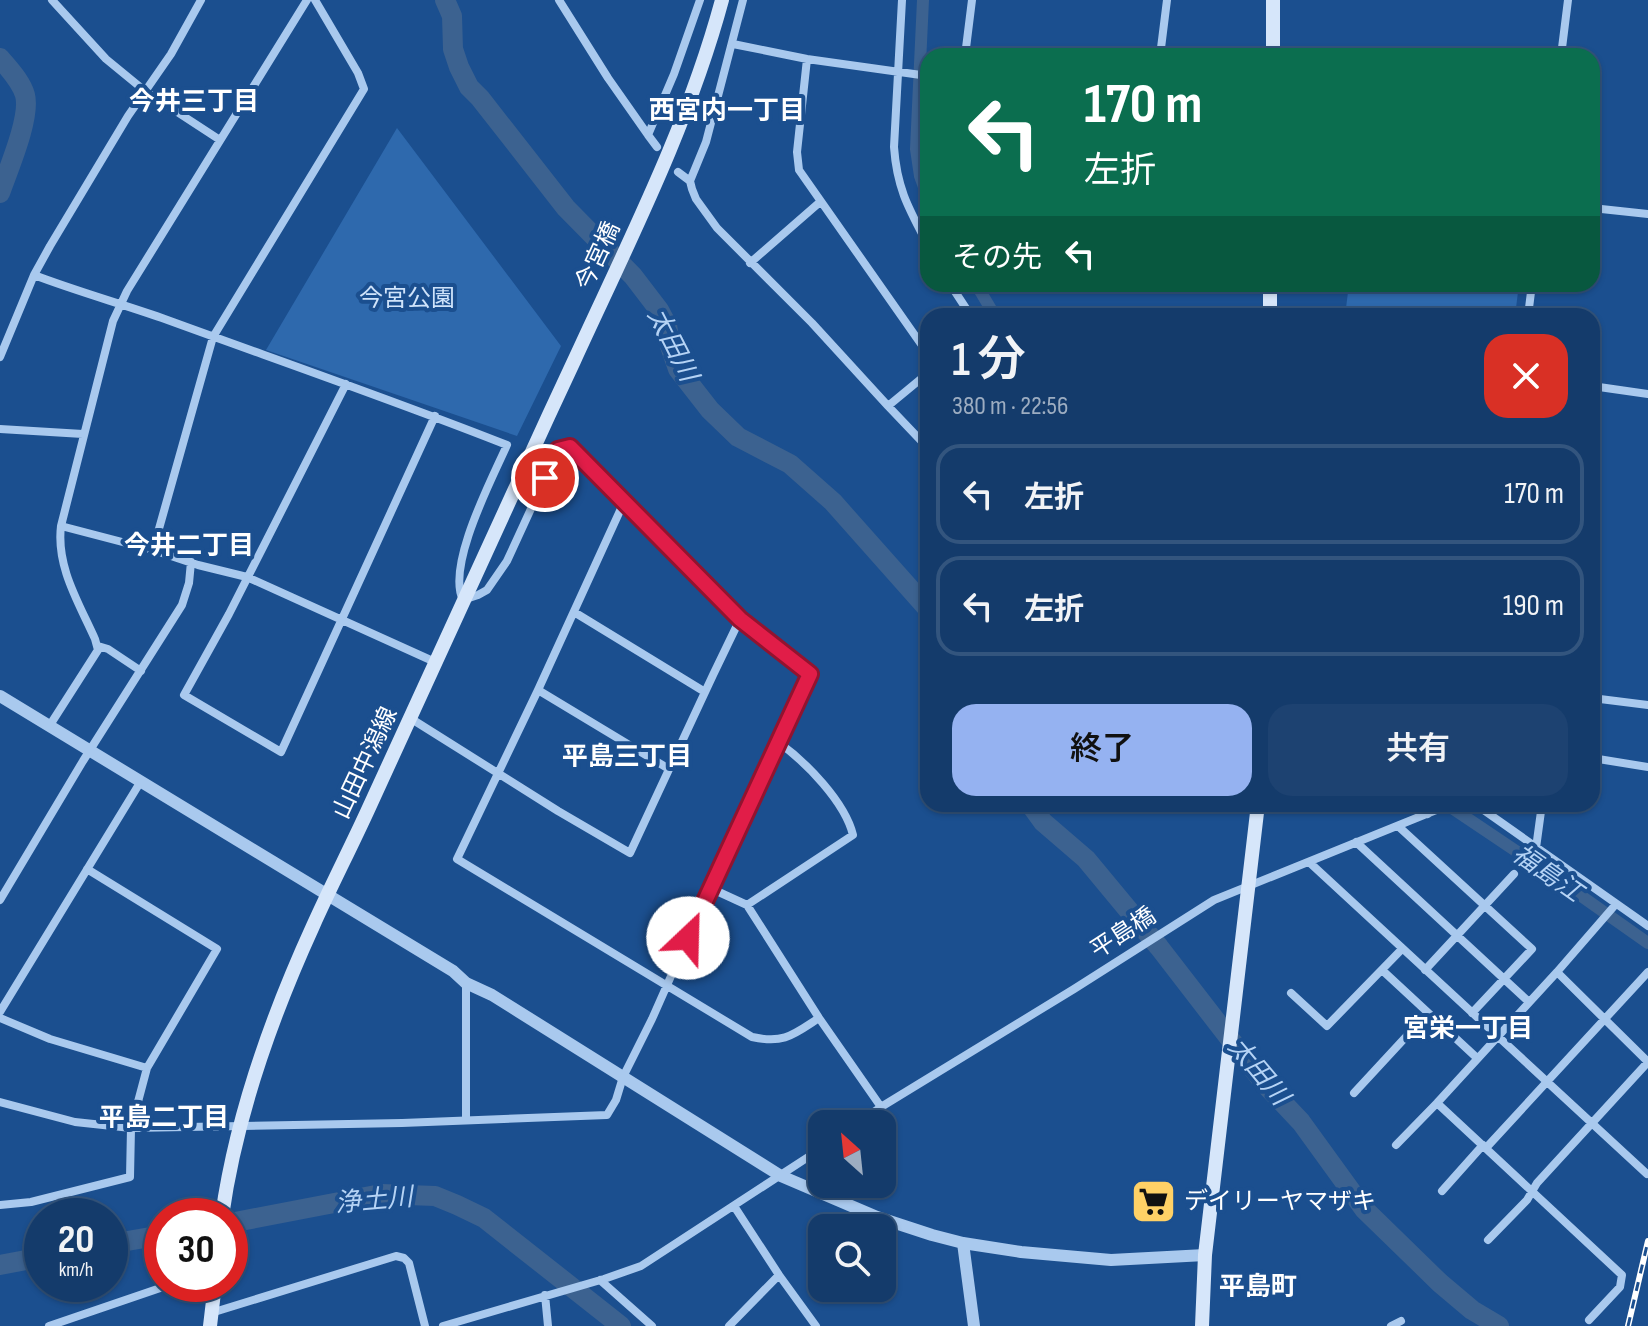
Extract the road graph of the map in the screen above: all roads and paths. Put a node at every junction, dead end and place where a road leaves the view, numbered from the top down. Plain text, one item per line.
1 (52, 0) edge
2 (187, 0) edge
3 (307, 0) edge
4 (315, 0) edge
5 (559, 0) edge
6 (700, 0) edge
7 (722, 0) edge
8 (743, 0) edge
9 (902, 0) edge
10 (972, 0) edge
11 (1167, 0) edge
12 (1273, 0) edge
13 (1568, 0) edge
14 (199, 3) edge
15 (733, 44) junction
16 (966, 48) edge
17 (1161, 48) edge
18 (1273, 48) edge
19 (1562, 48) edge
20 (807, 59) junction
21 (902, 74) junction
22 (920, 75) edge
23 (145, 91) junction
24 (648, 135) junction
25 (220, 140) junction
26 (657, 147) dead end
27 (678, 172) dead end
28 (690, 181) junction
29 (820, 202) junction
30 (1600, 209) edge
31 (1648, 214) edge
32 (920, 229) edge
33 (750, 263) junction
34 (34, 275) junction
35 (120, 304) junction
36 (213, 337) junction
37 (583, 341) joint
38 (920, 343) edge
39 (0, 357) edge
40 (920, 380) edge
41 (346, 384) junction
42 (1600, 387) edge
43 (1648, 394) edge
44 (888, 406) junction
45 (435, 416) junction
46 (0, 429) edge
47 (83, 434) junction
48 (920, 440) edge
49 (624, 502) junction
50 (61, 526) junction
51 (153, 550) junction
52 (191, 562) junction
53 (247, 577) junction
54 (463, 600) junction
55 (574, 612) junction
56 (342, 619) junction
57 (740, 619) junction
58 (98, 646) junction
59 (435, 662) junction
60 (141, 671) junction
61 (538, 690) junction
62 (705, 692) junction
63 (0, 696) edge
64 (1600, 699) edge
65 (1648, 705) edge
66 (410, 718) junction
67 (50, 725) junction
68 (778, 742) junction
69 (91, 750) junction
70 (1600, 759) edge
71 (1648, 767) edge
72 (669, 769) junction
73 (498, 773) junction
74 (141, 781) junction
75 (1256, 812) edge
76 (1432, 812) edge
77 (1486, 812) edge
78 (1541, 812) edge
79 (1398, 826) junction
80 (1356, 842) junction
81 (1536, 848) junction
82 (1309, 862) junction
83 (87, 869) junction
84 (1514, 874) dead end
85 (1249, 886) junction
86 (710, 888) junction
87 (328, 895) junction
88 (0, 900) edge
89 (747, 905) junction
90 (1615, 906) junction
91 (1485, 907) junction
92 (1648, 926) edge
93 (1457, 937) junction
94 (1402, 949) junction
95 (1382, 970) junction
96 (1425, 970) junction
97 (1557, 972) junction
98 (1648, 972) edge
99 (1504, 979) junction
100 (466, 983) junction
101 (667, 987) junction
102 (1291, 993) dead end
103 (1529, 1002) junction
104 (0, 1012) edge
105 (1428, 1013) junction
106 (1472, 1013) junction
107 (0, 1018) edge
108 (819, 1018) junction
109 (1605, 1020) junction
110 (1497, 1036) junction
111 (1477, 1058) junction
112 (1648, 1062) edge
113 (147, 1068) junction
114 (623, 1077) junction
115 (1547, 1082) junction
116 (1354, 1093) dead end
117 (0, 1102) edge
118 (1437, 1103) junction
119 (881, 1107) junction
120 (877, 1110) edge
121 (466, 1120) junction
122 (1591, 1123) junction
123 (239, 1127) junction
124 (131, 1128) junction
125 (1396, 1145) dead end
126 (1485, 1146) junction
127 (808, 1158) edge
128 (1647, 1174) edge
129 (781, 1176) junction
130 (1532, 1190) junction
131 (1442, 1191) dead end
132 (226, 1198) edge
133 (0, 1205) edge
134 (734, 1206) junction
135 (1488, 1240) dead end
136 (963, 1243) junction
137 (1205, 1255) junction
138 (779, 1275) junction
139 (600, 1280) junction
140 (144, 1294) edge
141 (548, 1294) junction
142 (477, 1315) junction
143 (210, 1319) edge
144 (1589, 1320) dead end
145 (1401, 1321) dead end
146 (49, 1326) edge
147 (425, 1326) edge
148 (443, 1326) edge
149 (478, 1326) edge
150 (548, 1326) edge
151 (652, 1326) edge
152 (729, 1326) edge
153 (816, 1326) edge
154 (974, 1326) edge
155 (1202, 1326) edge
156 (1391, 1326) edge

1 - 23 street
2 - 14 street
3 - 25 street
4 - 36 street
5 - 24 street
6 - 24 street
7 - 37 main road, 今宮橋
8 - 15 street
9 - 21 street
10 - 16 street
11 - 17 street
12 - 18 main road
13 - 19 street
14 - 23 street
15 - 20 street
15 - 28 street
20 - 21 street
20 - 29 street
21 - 22 street
21 - 32 street
23 - 25 street
23 - 34 street
24 - 26 street
25 - 35 street
27 - 28 street
28 - 33 street
29 - 33 street
29 - 38 street
30 - 31 street
33 - 44 street
34 - 35 street
34 - 39 street
35 - 36 street
35 - 47 street
36 - 41 street
36 - 51 street
37 - 54 main road, 山田中潟線
40 - 44 street
41 - 45 street
41 - 53 street
42 - 43 street
44 - 48 street
45 - 54 street
45 - 56 street
46 - 47 street
47 - 50 street
49 - 54 street
49 - 55 street
49 - 57 street
50 - 51 street
50 - 58 street
51 - 52 street
52 - 53 street
52 - 60 street
53 - 56 street
53 - 56 street
54 - 59 main road, 山田中潟線
55 - 61 street
55 - 62 street
56 - 59 street
57 - 62 street
57 - 68 street
58 - 60 street
58 - 67 street
59 - 66 main road, 山田中潟線
60 - 69 street
61 - 72 street
61 - 73 street
62 - 72 street
63 - 67 street
64 - 65 street
66 - 73 street
66 - 87 main road, 山田中潟線
67 - 69 street
68 - 86 street
68 - 89 street
69 - 74 street
69 - 88 street
70 - 71 street
72 - 73 street
73 - 101 street
74 - 83 street
74 - 87 street
75 - 85 main road
76 - 79 street, 平島橋
77 - 81 street
78 - 81 street
79 - 80 street, 平島橋
79 - 91 street
80 - 82 street, 平島橋
80 - 93 street
81 - 90 street
82 - 85 street, 平島橋
82 - 94 street
83 - 104 street
83 - 113 street
84 - 91 street
85 - 119 street, 平島橋
85 - 137 main road
86 - 89 street
86 - 101 street
87 - 100 street
87 - 123 main road, 山田中潟線
89 - 108 street
90 - 92 street
90 - 97 street
91 - 93 street
91 - 99 street
93 - 96 street
93 - 99 street
94 - 95 street
94 - 96 street
95 - 102 street
95 - 105 street
96 - 106 street
97 - 103 street
97 - 109 street
98 - 109 street
99 - 103 street
99 - 106 street
100 - 114 street
100 - 121 street
101 - 108 street
101 - 114 street
103 - 110 street
105 - 111 street
105 - 116 street
106 - 110 street
107 - 113 street
108 - 119 street
109 - 112 street
109 - 115 street
110 - 111 street
110 - 115 street
111 - 118 street
112 - 122 street
113 - 124 street
114 - 121 street
114 - 129 street
115 - 122 street
115 - 126 street
117 - 124 street
118 - 125 street
118 - 126 street
119 - 120 street, 平島橋
121 - 123 street
122 - 128 street
122 - 130 street
123 - 124 street
123 - 132 main road, 山田中潟線
124 - 133 street
126 - 130 street
126 - 131 street
127 - 129 street
129 - 134 street
129 - 136 street
130 - 135 street
130 - 144 street
134 - 138 street
134 - 139 street
136 - 137 street
136 - 154 street
137 - 155 main road
138 - 152 street
138 - 153 street
139 - 141 street
139 - 151 street
140 - 146 street
141 - 142 street
141 - 150 street
142 - 148 street
142 - 149 street
143 - 147 street
145 - 156 street

